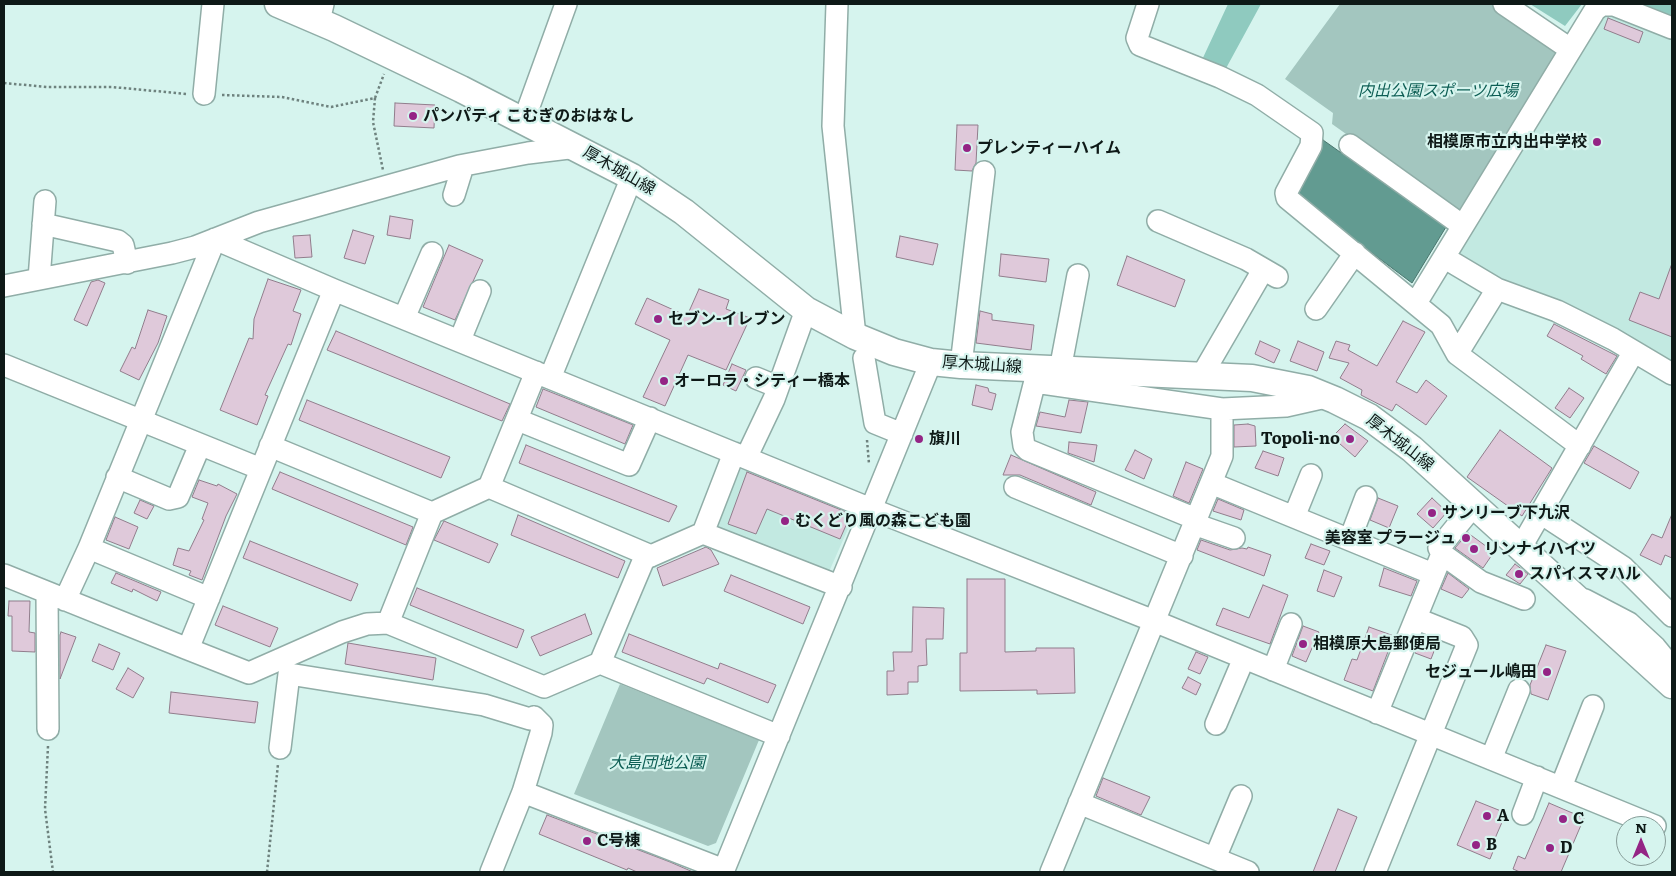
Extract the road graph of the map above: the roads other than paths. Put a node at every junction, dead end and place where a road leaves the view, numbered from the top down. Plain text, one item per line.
1 (213, 4) edge
2 (278, 4) edge
3 (566, 4) edge
4 (837, 4) edge
5 (1148, 4) edge
6 (1504, 4) edge
7 (321, 12) edge
8 (1672, 28) edge
9 (1570, 49) junction
10 (204, 94) dead end
11 (524, 120) junction
12 (1350, 145) dead end
13 (577, 147) junction
14 (463, 166) junction
15 (984, 172) dead end
16 (632, 177) junction
17 (454, 195) dead end
18 (45, 201) dead end
19 (1158, 221) dead end
20 (43, 224) junction
21 (1463, 226) junction
22 (215, 239) junction
23 (432, 253) dead end
24 (1355, 253) junction
25 (1445, 258) junction
26 (127, 263) junction
27 (1078, 275) dead end
28 (39, 279) junction
29 (4, 286) edge
30 (1496, 289) junction
31 (334, 290) junction
32 (480, 291) dead end
33 (1416, 303) junction
34 (1316, 309) dead end
35 (806, 310) junction
36 (404, 318) junction
37 (460, 340) junction
38 (860, 347) junction
39 (1633, 353) junction
40 (1457, 354) junction
41 (931, 362) junction
42 (4, 365) edge
43 (961, 365) junction
44 (1044, 374) junction
45 (1672, 374) edge
46 (543, 375) junction
47 (1202, 376) junction
48 (756, 378) dead end
49 (1252, 378) junction
50 (778, 387) junction
51 (1326, 397) junction
52 (1222, 409) junction
53 (1247, 409) junction
54 (650, 418) junction
55 (518, 420) junction
56 (140, 421) junction
57 (902, 434) junction
58 (200, 445) junction
59 (270, 446) junction
60 (1580, 446) junction
61 (740, 456) junction
62 (261, 469) junction
63 (1311, 474) dead end
64 (117, 477) junction
65 (1211, 483) junction
66 (489, 487) junction
67 (1015, 487) dead end
68 (1366, 497) dead end
69 (1474, 505) junction
70 (871, 509) junction
71 (432, 513) junction
72 (1542, 514) junction
73 (1294, 517) junction
74 (1195, 522) junction
75 (703, 533) junction
76 (1234, 538) dead end
77 (1350, 539) junction
78 (1442, 547) junction
79 (1522, 547) junction
80 (89, 548) junction
81 (651, 556) junction
82 (1182, 556) junction
83 (1433, 574) junction
84 (4, 575) edge
85 (841, 587) junction
86 (56, 597) junction
87 (209, 598) junction
88 (1578, 598) junction
89 (1524, 599) dead end
90 (1672, 616) edge
91 (1417, 619) junction
92 (1154, 621) junction
93 (388, 623) junction
94 (1291, 624) dead end
95 (188, 649) junction
96 (1244, 658) junction
97 (600, 663) junction
98 (1672, 668) edge
99 (1273, 670) junction
100 (1672, 685) edge
101 (544, 687) junction
102 (1519, 690) dead end
103 (1592, 706) dead end
104 (1377, 713) junction
105 (534, 717) junction
106 (1216, 724) dead end
107 (48, 729) road end
108 (1432, 735) junction
109 (779, 736) junction
110 (280, 748) road end
111 (1491, 759) junction
112 (1537, 777) junction
113 (1561, 787) junction
114 (523, 792) junction
115 (1241, 796) dead end
116 (1079, 803) junction
117 (1523, 814) dead end
118 (1632, 816) edge
119 (1215, 858) junction
120 (724, 871) edge
121 (491, 872) edge
122 (1051, 872) edge
123 (1248, 872) edge
124 (1375, 872) edge

1 - 10 street
2 - 7 main road, 厚木城山線
3 - 11 street
4 - 38 street
5 - 24 street
6 - 9 street
7 - 11 main road, 厚木城山線
8 - 9 street
9 - 21 street
11 - 13 main road, 厚木城山線
12 - 21 street
13 - 14 street
13 - 16 main road, 厚木城山線
14 - 17 street
14 - 22 street
15 - 43 street
16 - 35 main road, 厚木城山線
16 - 46 street
18 - 20 street
19 - 47 street
20 - 26 street
20 - 28 street
21 - 25 street
22 - 26 street
22 - 31 street
22 - 56 street
23 - 36 street
24 - 33 street
24 - 34 street
25 - 30 street
25 - 33 street
26 - 28 street
27 - 44 street
28 - 29 street
30 - 39 street
30 - 40 street
31 - 36 street
31 - 59 street
32 - 37 street
33 - 40 street
35 - 38 main road, 厚木城山線
35 - 50 street
36 - 37 street
37 - 46 street
38 - 41 main road, 厚木城山線
38 - 57 street
39 - 45 street
39 - 60 street
40 - 60 street
41 - 43 main road, 厚木城山線
41 - 57 street
42 - 56 street
43 - 44 main road, 厚木城山線
44 - 47 main road, 厚木城山線
44 - 52 street
44 - 74 street
46 - 54 street
46 - 55 street
47 - 49 main road, 厚木城山線
48 - 50 street
49 - 51 main road, 厚木城山線
49 - 53 street
50 - 61 street
51 - 53 street
51 - 69 main road, 厚木城山線
52 - 53 street
52 - 65 street
54 - 55 street
54 - 61 street
55 - 66 street
56 - 58 street
56 - 64 street
57 - 70 street
58 - 62 street
58 - 64 street
59 - 62 street
59 - 71 street
60 - 72 street
61 - 70 street
61 - 75 street
62 - 87 street
63 - 73 street
64 - 80 street
65 - 73 street
65 - 74 street
66 - 71 street
66 - 81 street
67 - 82 street
68 - 77 street
69 - 78 street
69 - 79 main road, 厚木城山線
70 - 85 street
70 - 92 street
71 - 93 street
72 - 79 street
72 - 90 street
73 - 77 street
74 - 76 street
74 - 82 street
75 - 81 street
75 - 85 street
77 - 83 street
78 - 83 street
78 - 89 street
79 - 88 main road, 厚木城山線
80 - 86 street
80 - 87 street
81 - 97 street
82 - 92 street
83 - 91 street
84 - 86 street
85 - 109 street
86 - 95 street
86 - 107 street
87 - 95 street
88 - 98 street
88 - 100 main road, 厚木城山線
91 - 104 street
91 - 108 street
92 - 96 street
92 - 116 street
93 - 95 street
93 - 101 street
94 - 99 street
96 - 99 street
96 - 106 street
97 - 101 street
97 - 109 street
99 - 104 street
101 - 105 street
102 - 111 street
103 - 113 street
104 - 108 street
105 - 110 street
105 - 114 street
108 - 111 street
108 - 124 street
109 - 120 street
111 - 112 street
112 - 113 street
112 - 117 street
113 - 118 street
114 - 120 street
114 - 121 street
115 - 119 street
116 - 119 street
116 - 122 street
119 - 123 street

